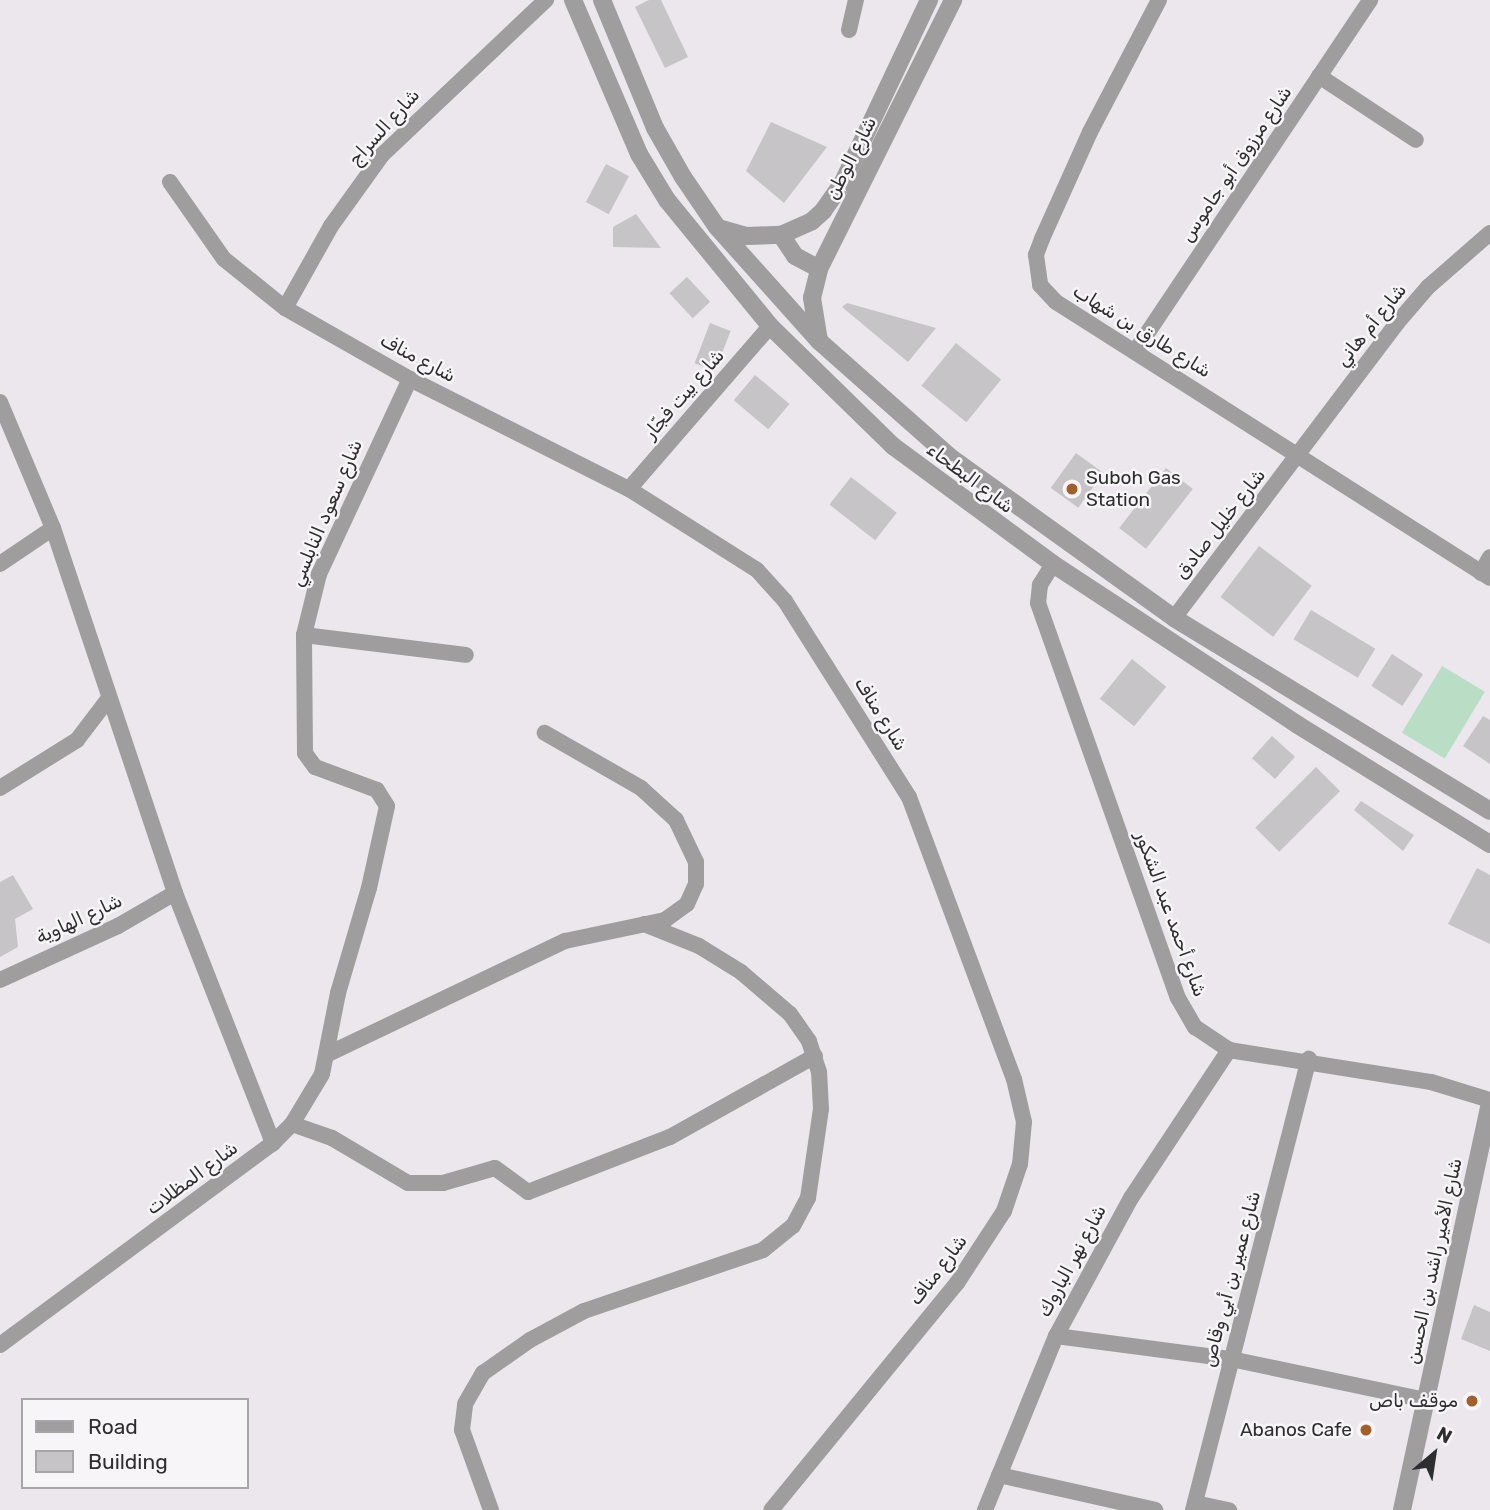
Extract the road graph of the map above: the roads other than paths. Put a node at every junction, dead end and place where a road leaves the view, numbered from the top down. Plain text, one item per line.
1 (546, 0) edge
2 (573, 0) edge
3 (601, 0) edge
4 (856, 0) edge
5 (929, 0) edge
6 (953, 0) edge
7 (1159, 0) edge
8 (1370, 0) edge
9 (849, 30) dead end
10 (1320, 76) junction
11 (1416, 140) dead end
12 (170, 182) dead end
13 (717, 227) junction
14 (1490, 233) edge
15 (781, 235) junction
16 (819, 269) junction
17 (285, 308) junction
18 (770, 326) junction
19 (818, 341) junction
20 (1136, 350) junction
21 (410, 379) junction
22 (0, 402) edge
23 (1299, 456) junction
24 (629, 489) junction
25 (54, 528) junction
26 (1490, 557) edge
27 (0, 564) edge
28 (1054, 564) junction
29 (1486, 575) edge
30 (1174, 618) junction
31 (304, 635) junction
32 (466, 655) dead end
33 (109, 698) junction
34 (545, 733) dead end
35 (0, 788) edge
36 (1490, 811) edge
37 (1490, 844) edge
38 (174, 893) junction
39 (644, 924) junction
40 (0, 980) edge
41 (338, 993) joint
42 (1228, 1050) junction
43 (328, 1054) junction
44 (815, 1056) junction
45 (1309, 1059) junction
46 (1490, 1101) edge
47 (292, 1124) junction
48 (273, 1143) junction
49 (1056, 1336) junction
50 (0, 1345) edge
51 (1231, 1359) junction
52 (1426, 1400) junction
53 (999, 1475) junction
54 (1194, 1506) edge
55 (491, 1510) edge
56 (771, 1510) edge
57 (985, 1510) edge
58 (1155, 1510) edge
59 (1230, 1510) edge
60 (1402, 1510) edge

1 - 17 street, شارع السراج
2 - 18 street, شارع البطحاء
3 - 13 street, شارع البطحاء
4 - 9 street
5 - 15 street, شارع الوطن
6 - 16 street, شارع الوطن
7 - 20 street, شارع طارق بن شهاب
8 - 10 street, شارع مرزوق أبو جاموس
10 - 11 street
10 - 20 street, شارع مرزوق أبو جاموس
12 - 17 street, شارع مناف
13 - 15 street, شارع الوطن
13 - 19 street, شارع البطحاء
14 - 23 street, شارع أم هاني
15 - 16 street
16 - 19 street, شارع الوطن
17 - 21 street, شارع مناف
18 - 24 street, شارع بيت فجّار
18 - 28 street, شارع البطحاء
19 - 30 street, شارع البطحاء
20 - 23 street, شارع طارق بن شهاب
21 - 24 street, شارع مناف
21 - 31 street, شارع سعود النابلسي
22 - 25 street
23 - 29 street, شارع طارق بن شهاب
23 - 30 street, شارع خليل صادق
24 - 56 street, شارع مناف
25 - 27 street
25 - 33 street
26 - 29 street
28 - 37 street, شارع البطحاء
28 - 42 street, شارع أحمد عبد الشكور
30 - 36 street, شارع البطحاء
31 - 32 street
31 - 41 street, شارع سعود النابلسي
33 - 35 street
33 - 38 street
34 - 39 street
38 - 40 street, شارع الهاوية
38 - 48 street
39 - 43 street
39 - 44 street
41 - 43 street, شارع المظلات
42 - 45 street, شارع أحمد عبد الشكور
42 - 49 street, شارع نهر الباروك
43 - 47 street, شارع المظلات
44 - 47 street
44 - 55 street
45 - 46 street, شارع أحمد عبد الشكور
45 - 51 street, شارع عمير بن أبي وقاص
46 - 52 street, شارع الأمير راشد بن الحسن
47 - 48 street, شارع المظلات
48 - 50 street, شارع المظلات
49 - 51 street
49 - 53 street, شارع نهر الباروك
51 - 52 street
51 - 54 street, شارع عمير بن أبي وقاص
52 - 60 street, شارع الأمير راشد بن الحسن
53 - 57 street, شارع نهر الباروك
53 - 58 street
54 - 59 street

